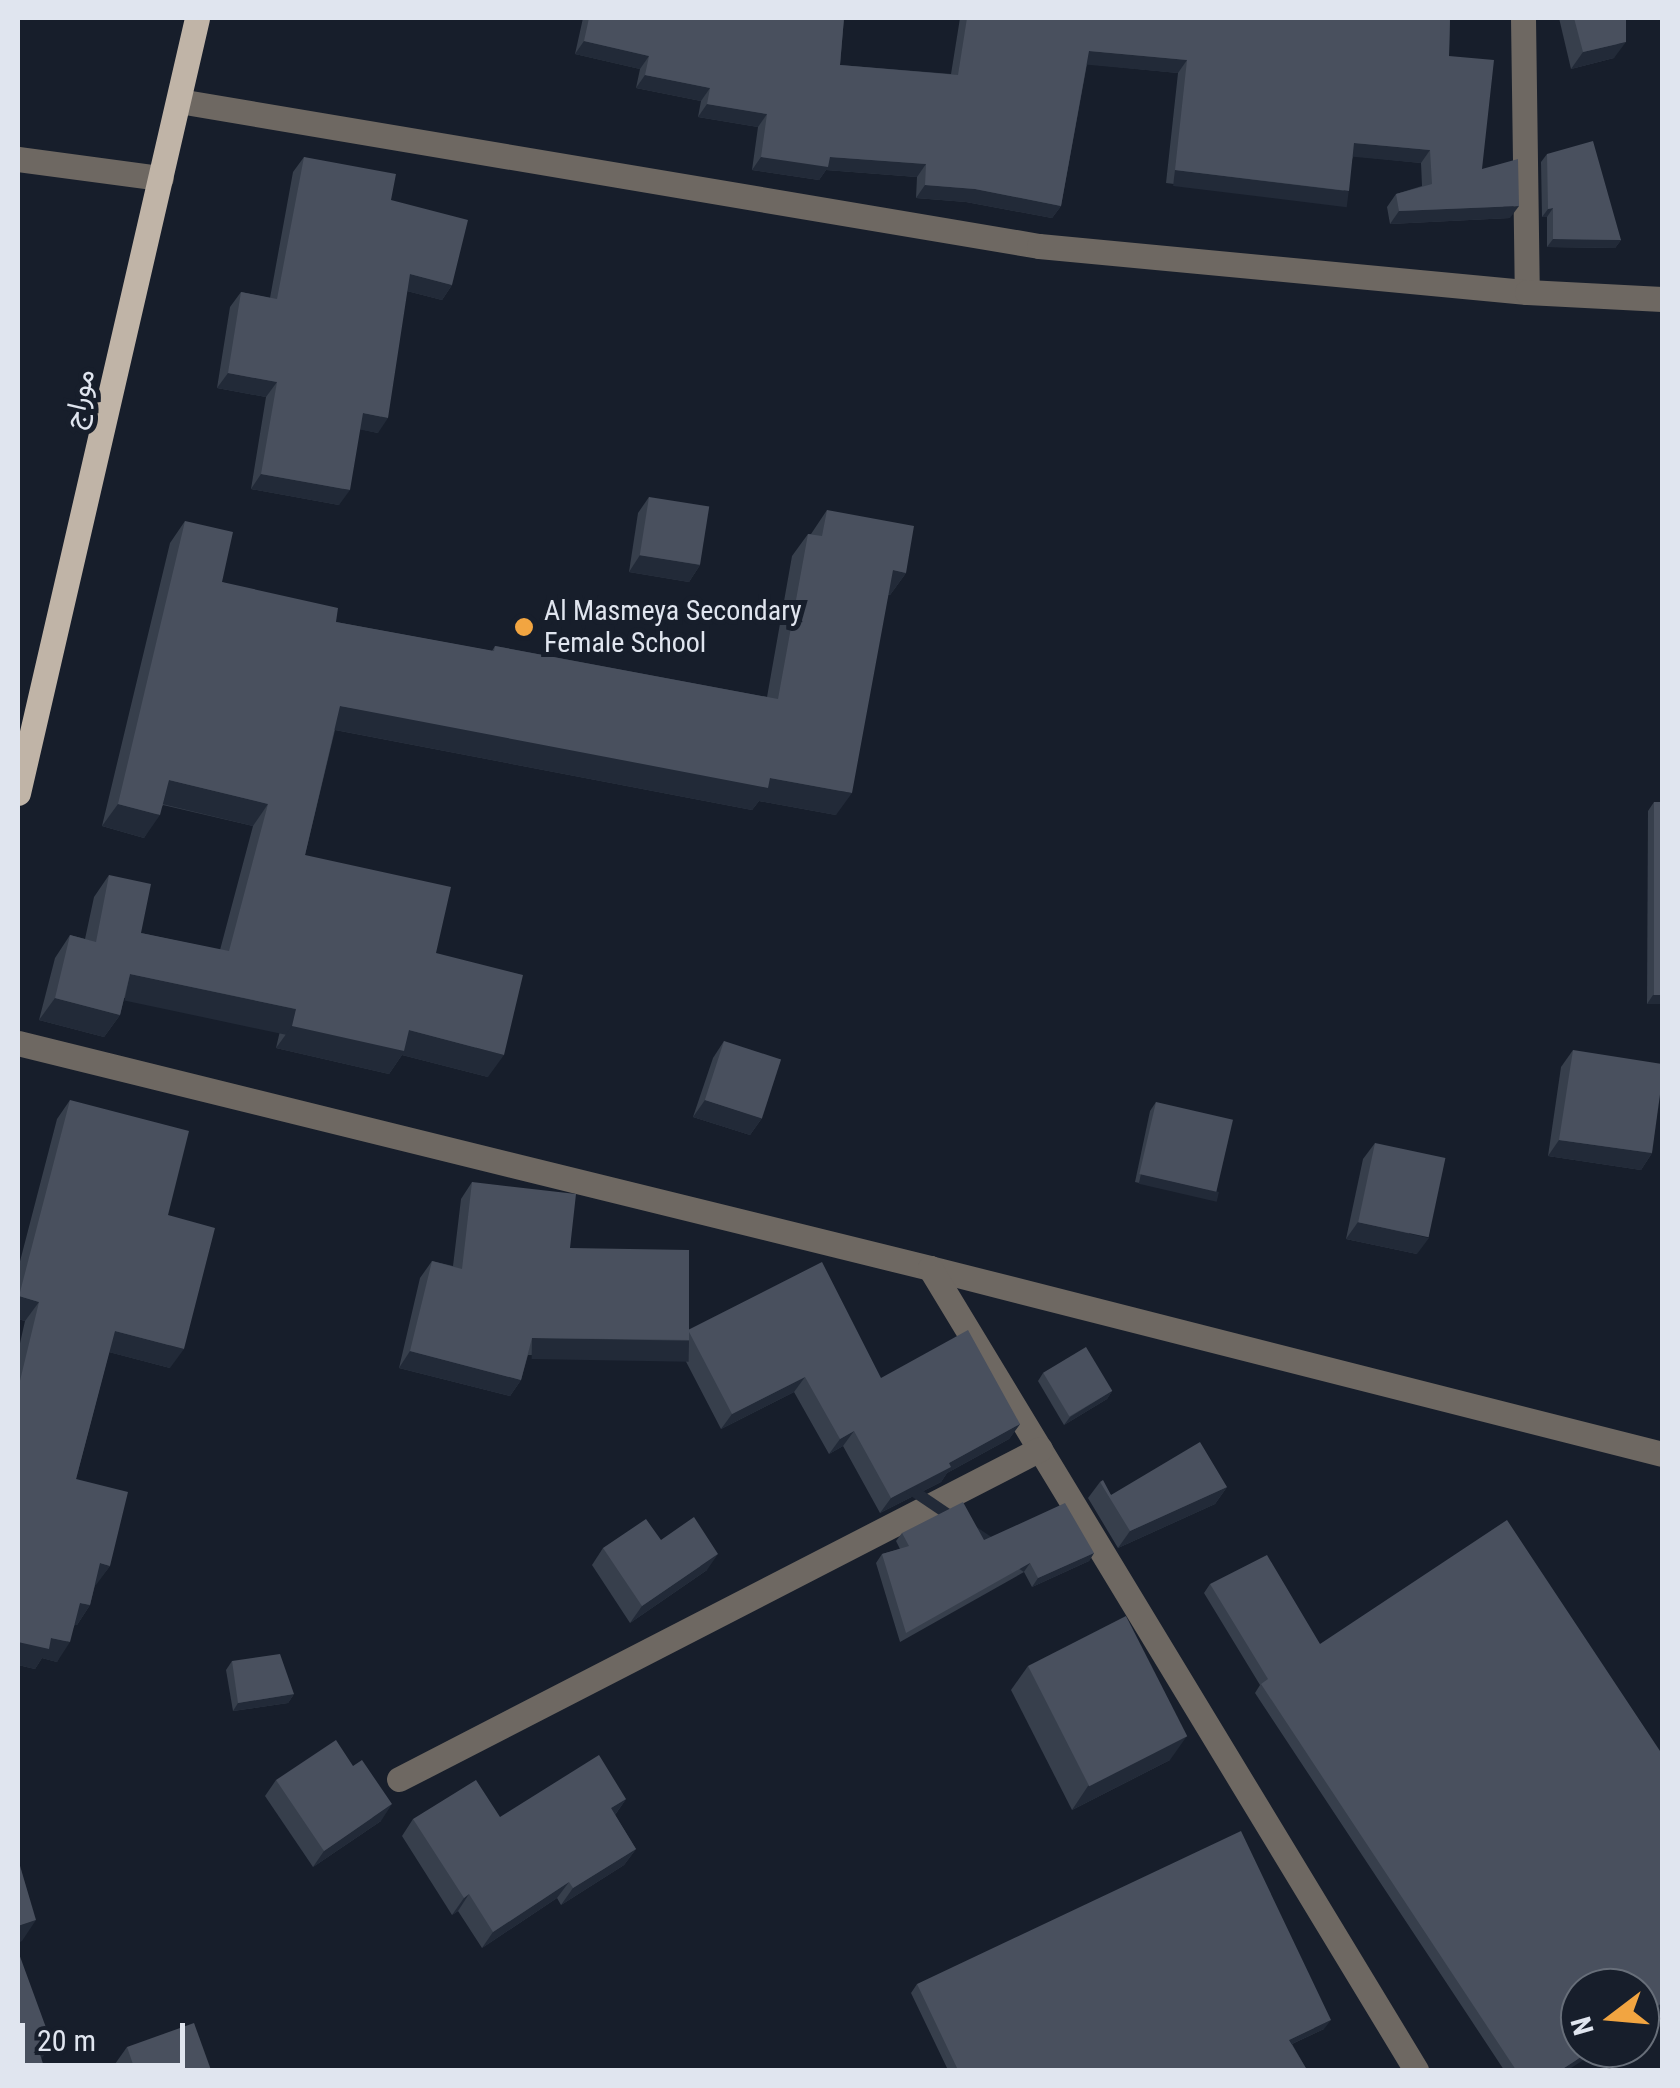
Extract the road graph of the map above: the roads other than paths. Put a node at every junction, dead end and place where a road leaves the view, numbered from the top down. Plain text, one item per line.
1 (196, 18) edge
2 (1523, 18) edge
3 (179, 101) junction
4 (18, 159) edge
5 (162, 178) junction
6 (1527, 292) junction
7 (1662, 299) edge
8 (18, 793) edge
9 (18, 1043) edge
10 (930, 1268) junction
11 (1040, 1450) junction
12 (1662, 1454) edge
13 (399, 1779) dead end
14 (1416, 2070) edge

1 - 3 main road, موراج
2 - 6 street
3 - 5 main road, موراج
3 - 6 street
4 - 5 street
5 - 8 main road, موراج
6 - 7 street
9 - 10 street
10 - 11 street
10 - 12 street
11 - 13 street
11 - 14 street

